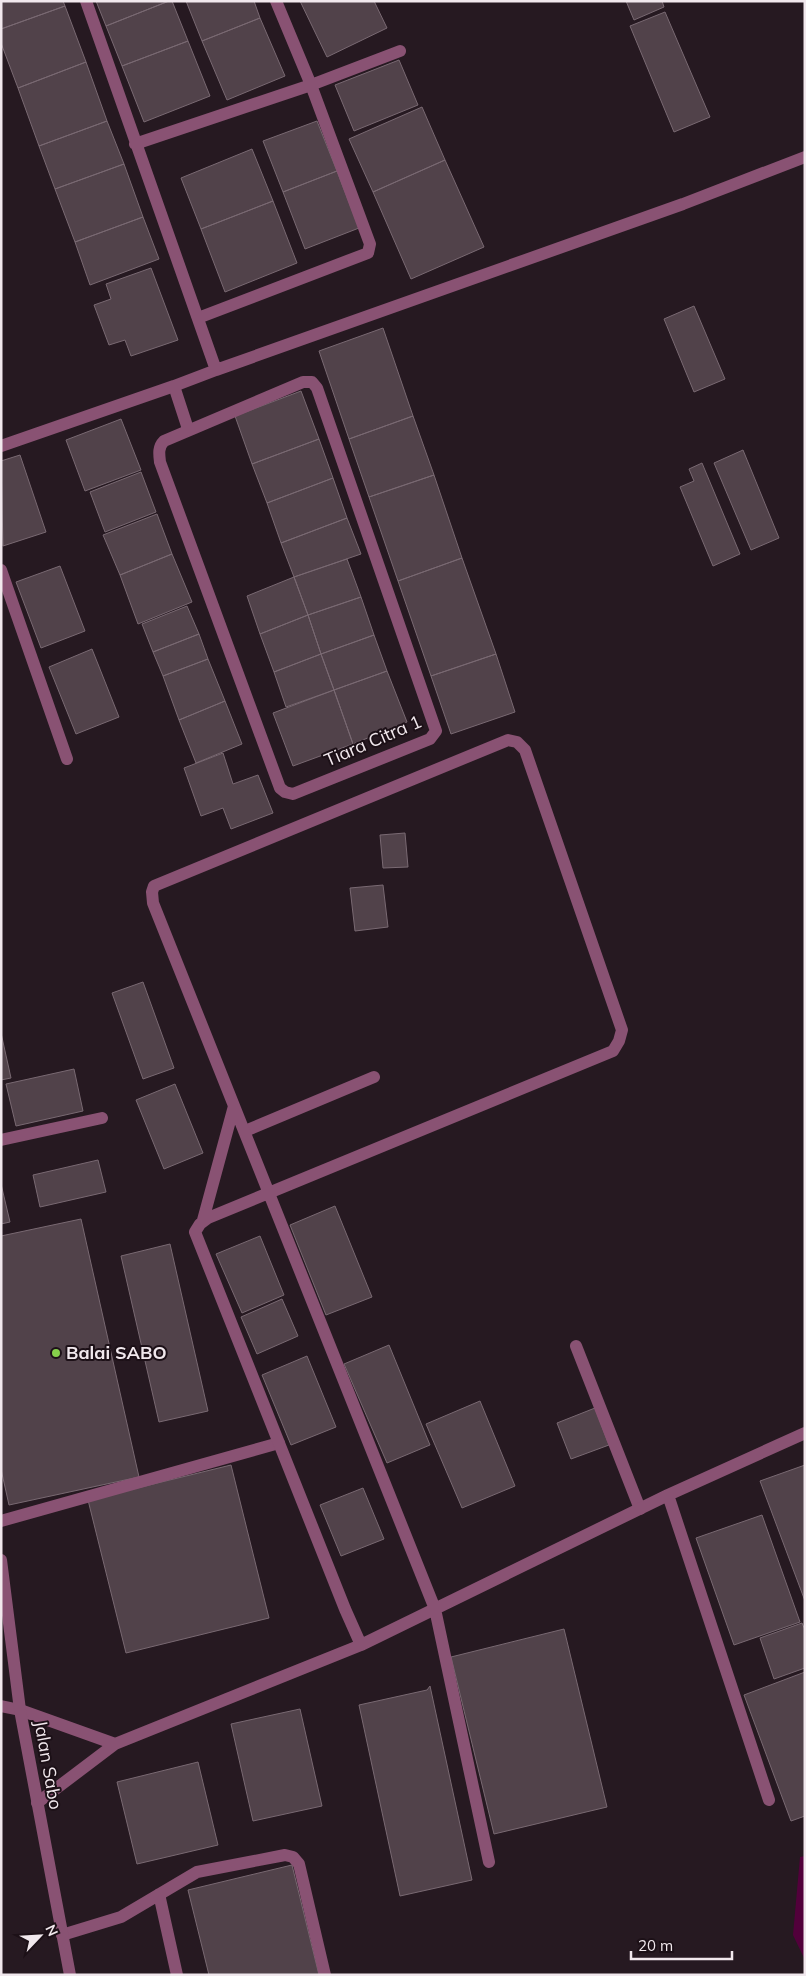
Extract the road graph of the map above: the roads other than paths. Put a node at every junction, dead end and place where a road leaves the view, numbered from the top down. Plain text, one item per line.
1 (86, 1) edge
2 (276, 1) edge
3 (400, 51) dead end
4 (311, 85) junction
5 (135, 144) junction
6 (805, 157) edge
7 (198, 318) junction
8 (216, 370) junction
9 (174, 386) junction
10 (188, 429) junction
11 (1, 446) edge
12 (1, 570) edge
13 (67, 758) dead end
14 (374, 1077) dead end
15 (234, 1106) junction
16 (102, 1118) dead end
17 (245, 1132) junction
18 (1, 1140) edge
19 (270, 1193) junction
20 (203, 1220) junction
21 (576, 1346) dead end
22 (803, 1438) edge
23 (279, 1443) junction
24 (668, 1495) junction
25 (640, 1509) junction
26 (1, 1521) edge
27 (1, 1560) edge
28 (435, 1608) junction
29 (361, 1645) junction
30 (1, 1706) edge
31 (20, 1710) junction
32 (114, 1744) junction
33 (769, 1800) dead end
34 (37, 1803) junction
35 (489, 1862) dead end
36 (159, 1894) junction
37 (62, 1935) junction
38 (70, 1975) edge
39 (177, 1975) edge
40 (325, 1975) edge

1 - 5 street
2 - 4 street
3 - 4 street
4 - 5 street
4 - 7 street
5 - 7 street
6 - 8 street
7 - 8 street
8 - 9 street
9 - 10 street
9 - 11 street
10 - 10 street, Tiara Citra 1
12 - 13 street
14 - 17 street
15 - 17 street
15 - 19 street
15 - 20 street
16 - 18 street
17 - 19 street
19 - 20 street
19 - 28 street
20 - 23 street
21 - 25 street
22 - 24 street
23 - 26 street
23 - 29 street
24 - 25 street
24 - 33 street
25 - 28 street
27 - 31 street, Jalan Sabo
28 - 29 street
28 - 35 street
29 - 32 street
30 - 31 street
31 - 32 street
31 - 34 street, Jalan Sabo
32 - 34 street
34 - 37 street, Jalan Sabo
36 - 37 street
36 - 39 street
36 - 40 street
37 - 38 street, Jalan Sabo

